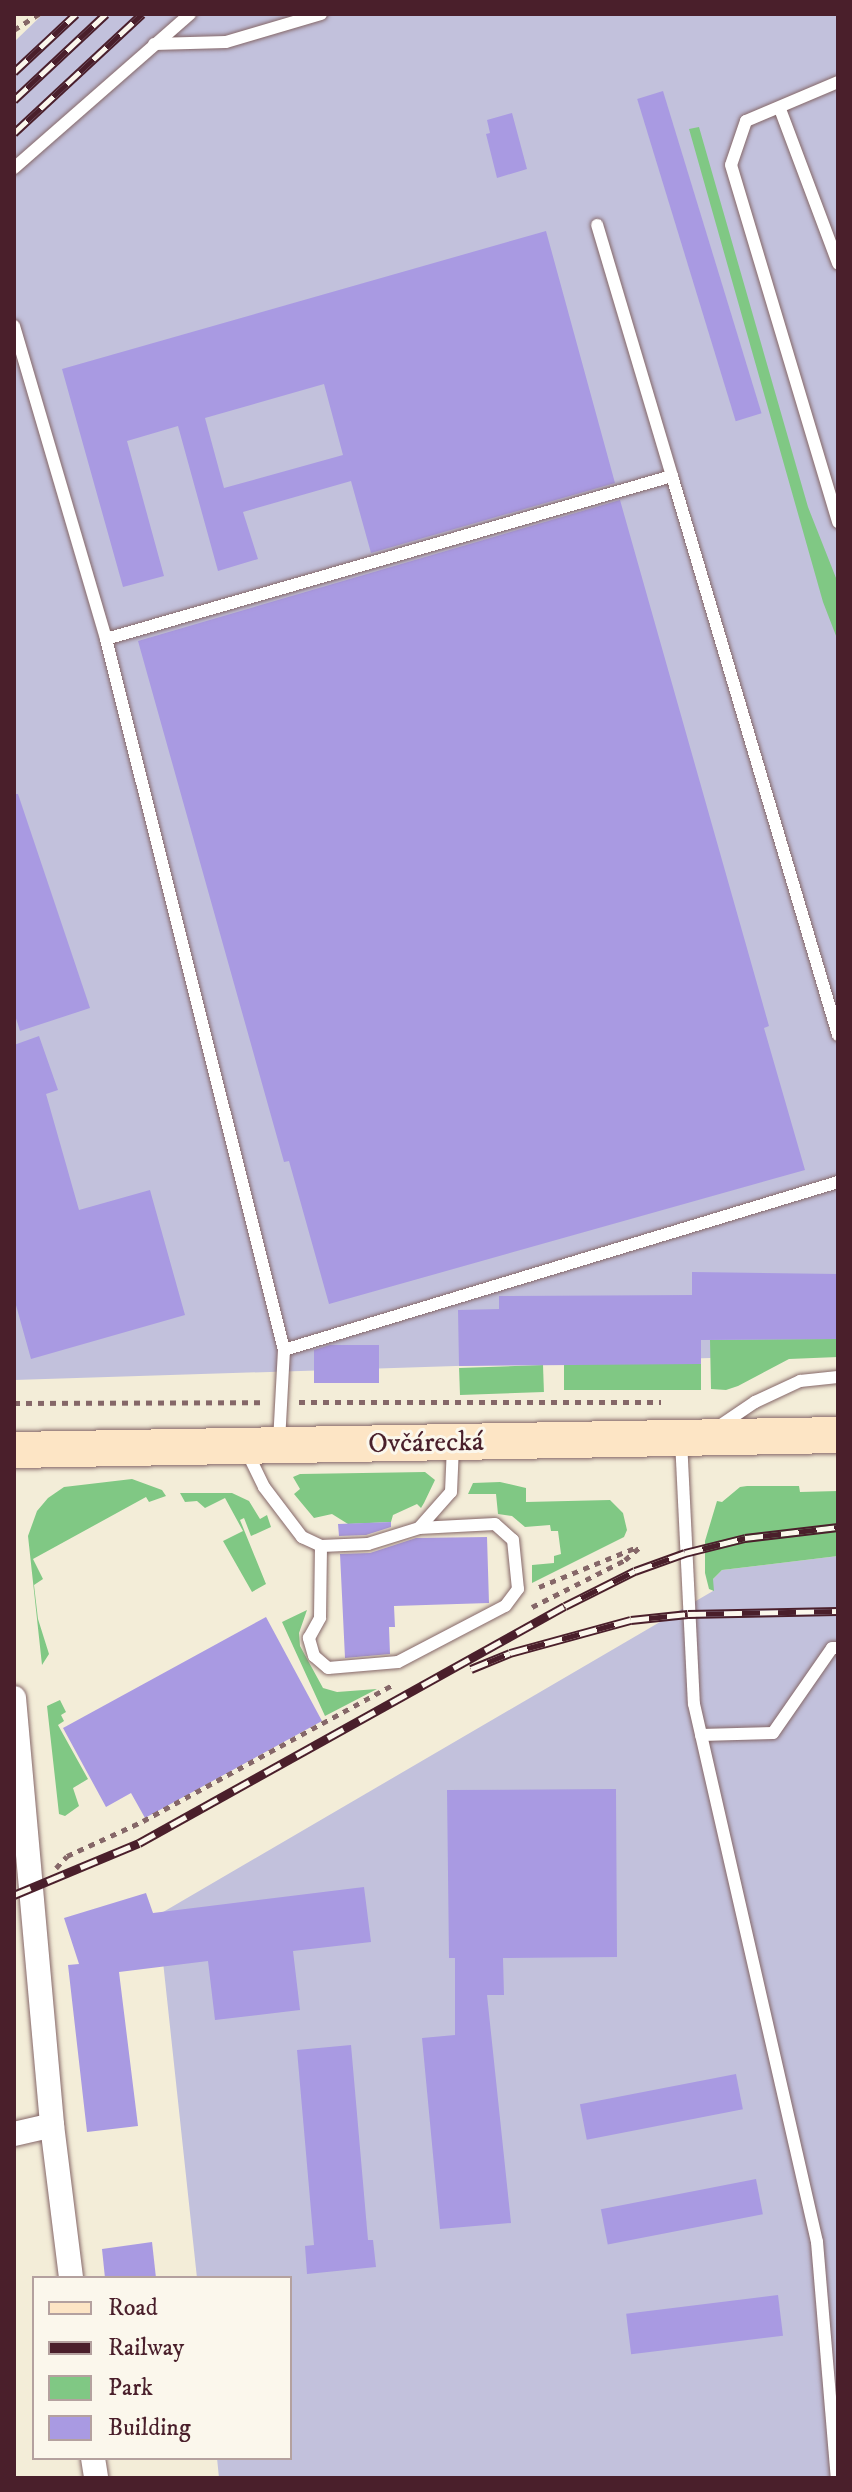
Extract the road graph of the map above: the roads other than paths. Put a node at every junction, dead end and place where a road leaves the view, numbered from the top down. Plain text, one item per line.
1 (190, 14) edge
2 (321, 14) edge
3 (154, 44) junction
4 (838, 82) edge
5 (780, 109) junction
6 (14, 168) edge
7 (597, 225) dead end
8 (838, 263) edge
9 (14, 326) edge
10 (672, 476) junction
11 (832, 484) edge
12 (838, 522) edge
13 (106, 639) junction
14 (838, 1035) edge
15 (838, 1182) edge
16 (284, 1350) junction
17 (838, 1377) edge
18 (838, 1435) edge
19 (692, 1438) junction
20 (453, 1442) junction
21 (243, 1445) junction
22 (279, 1445) junction
23 (14, 1450) edge
24 (419, 1528) junction
25 (321, 1546) junction
26 (838, 1648) edge
27 (14, 1698) edge
28 (701, 1735) junction
29 (52, 2125) junction
30 (14, 2134) edge
31 (71, 2276) edge
32 (837, 2478) edge

1 - 3 lane
2 - 3 lane
3 - 6 lane
4 - 5 lane
5 - 8 lane
5 - 11 lane
7 - 10 lane
9 - 13 lane
10 - 13 lane
10 - 14 lane
11 - 12 lane
13 - 16 lane
15 - 16 lane
16 - 22 lane
17 - 19 lane
18 - 19 main road, Ovčárecká
19 - 20 main road, Ovčárecká
19 - 28 lane
20 - 22 main road, Ovčárecká
20 - 24 lane
21 - 22 main road, Ovčárecká
21 - 23 main road, Ovčárecká
21 - 25 lane
24 - 25 lane
24 - 25 lane
26 - 28 lane
27 - 29 street
28 - 32 lane
29 - 30 street
29 - 31 street

